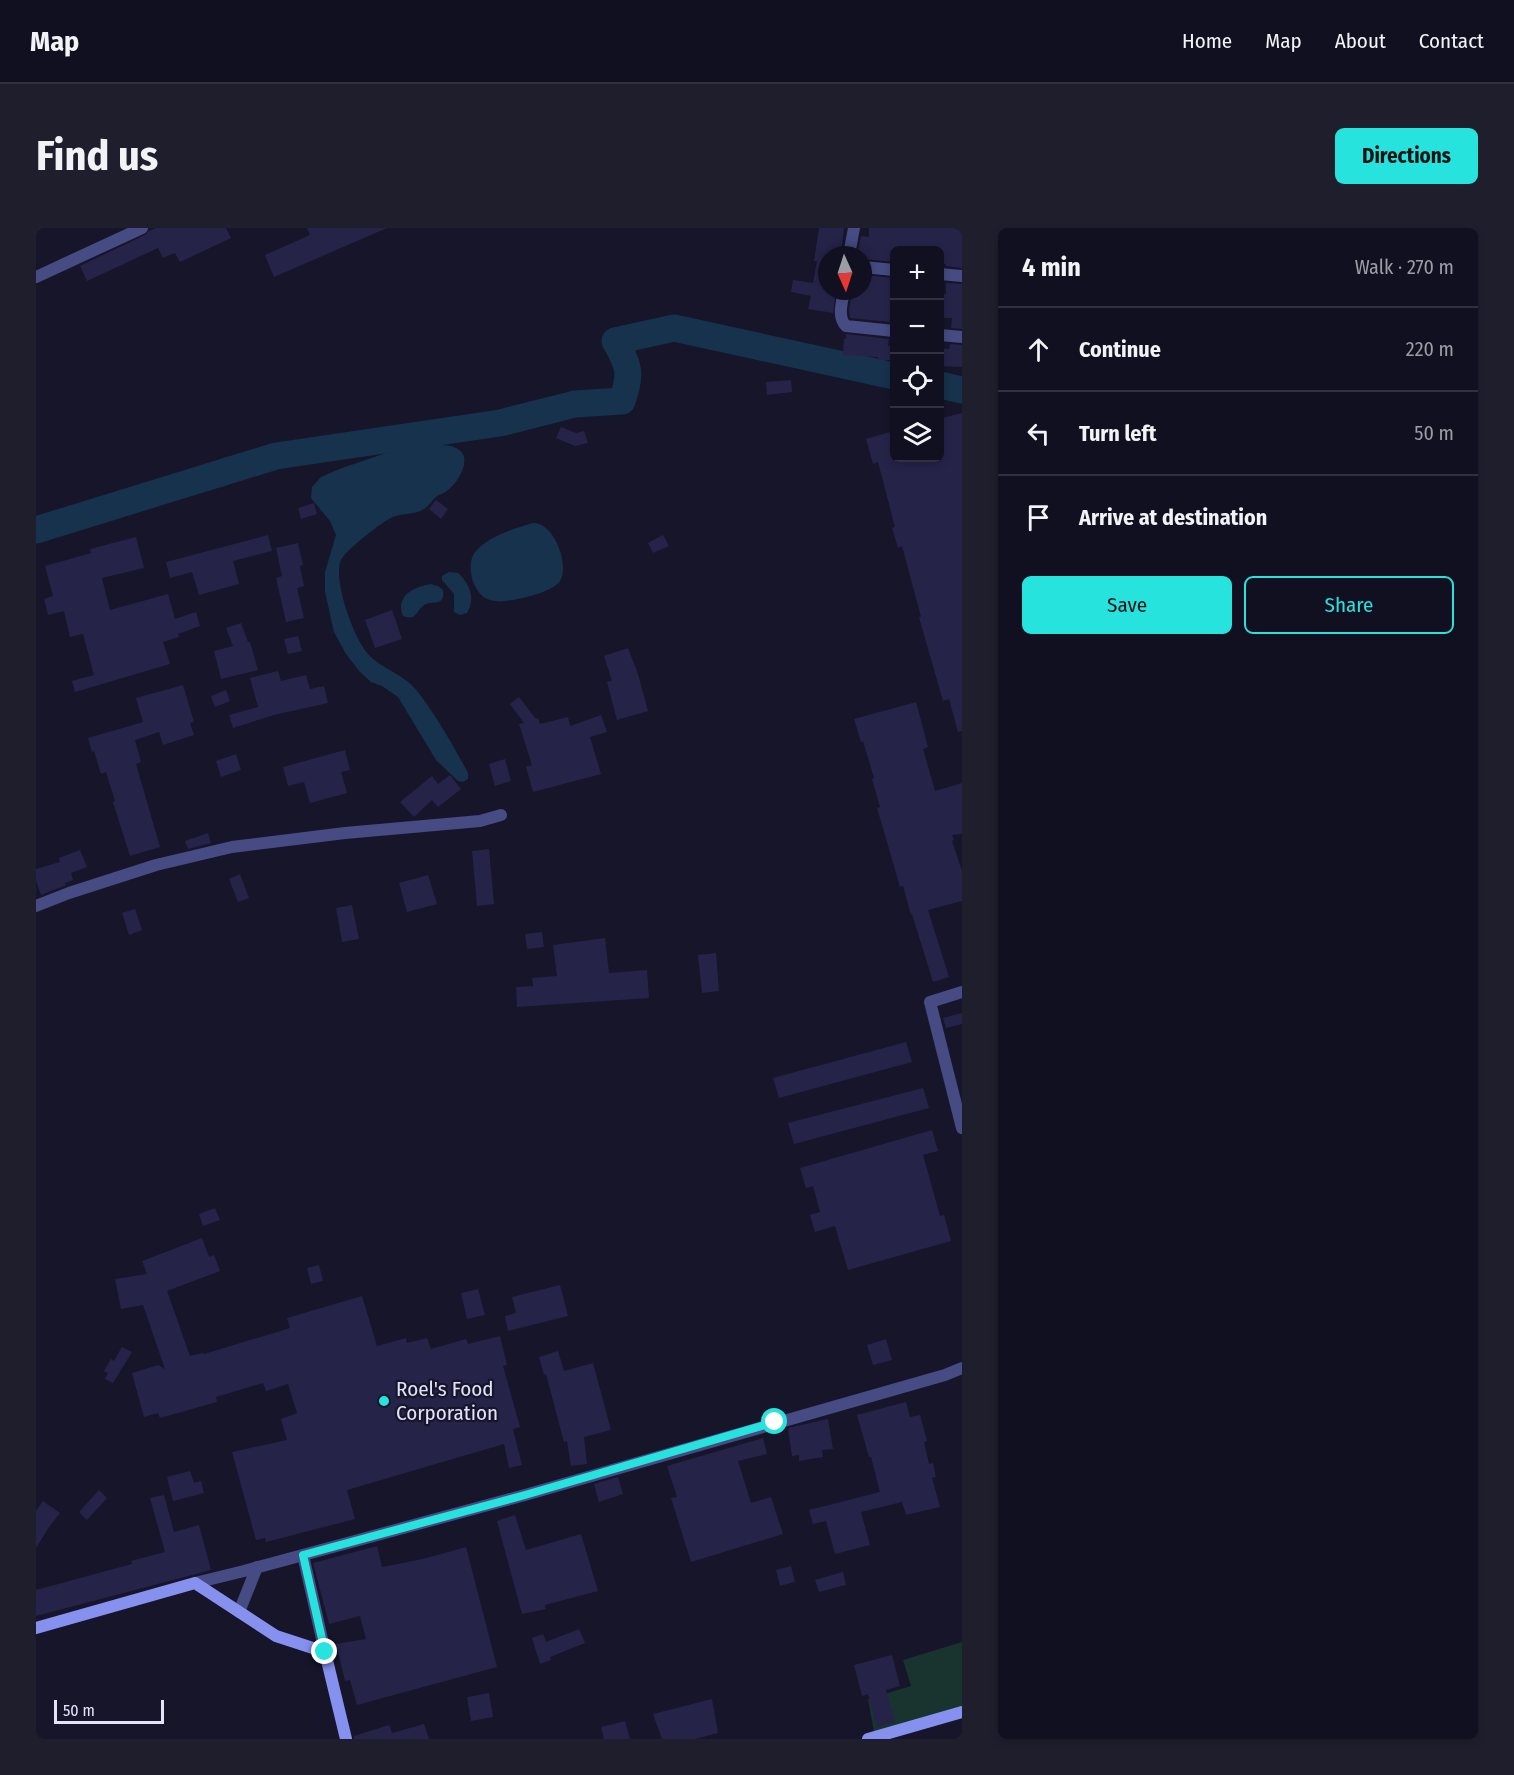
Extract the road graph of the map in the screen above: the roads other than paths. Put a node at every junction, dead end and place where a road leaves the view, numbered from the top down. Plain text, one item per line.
1 (142, 228) edge
2 (854, 228) edge
3 (851, 246) edge
4 (872, 268) edge
5 (890, 270) edge
6 (944, 274) edge
7 (962, 276) edge
8 (36, 277) edge
9 (843, 300) edge
10 (890, 331) edge
11 (944, 336) edge
12 (962, 338) edge
13 (501, 815) dead end
14 (36, 906) edge
15 (962, 992) edge
16 (962, 1128) edge
17 (962, 1368) edge
18 (303, 1555) junction
19 (257, 1568) junction
20 (195, 1583) junction
21 (238, 1612) junction
22 (36, 1628) edge
23 (325, 1652) junction
24 (962, 1712) edge
25 (346, 1739) edge
26 (868, 1739) edge

1 - 8 street
2 - 3 street
4 - 5 street
6 - 7 street
9 - 10 street
11 - 12 street
13 - 14 street
15 - 16 street
17 - 18 street
18 - 19 street
18 - 23 street
19 - 20 street
19 - 21 street
20 - 21 street
20 - 22 street
21 - 23 street
23 - 25 street
24 - 26 street

